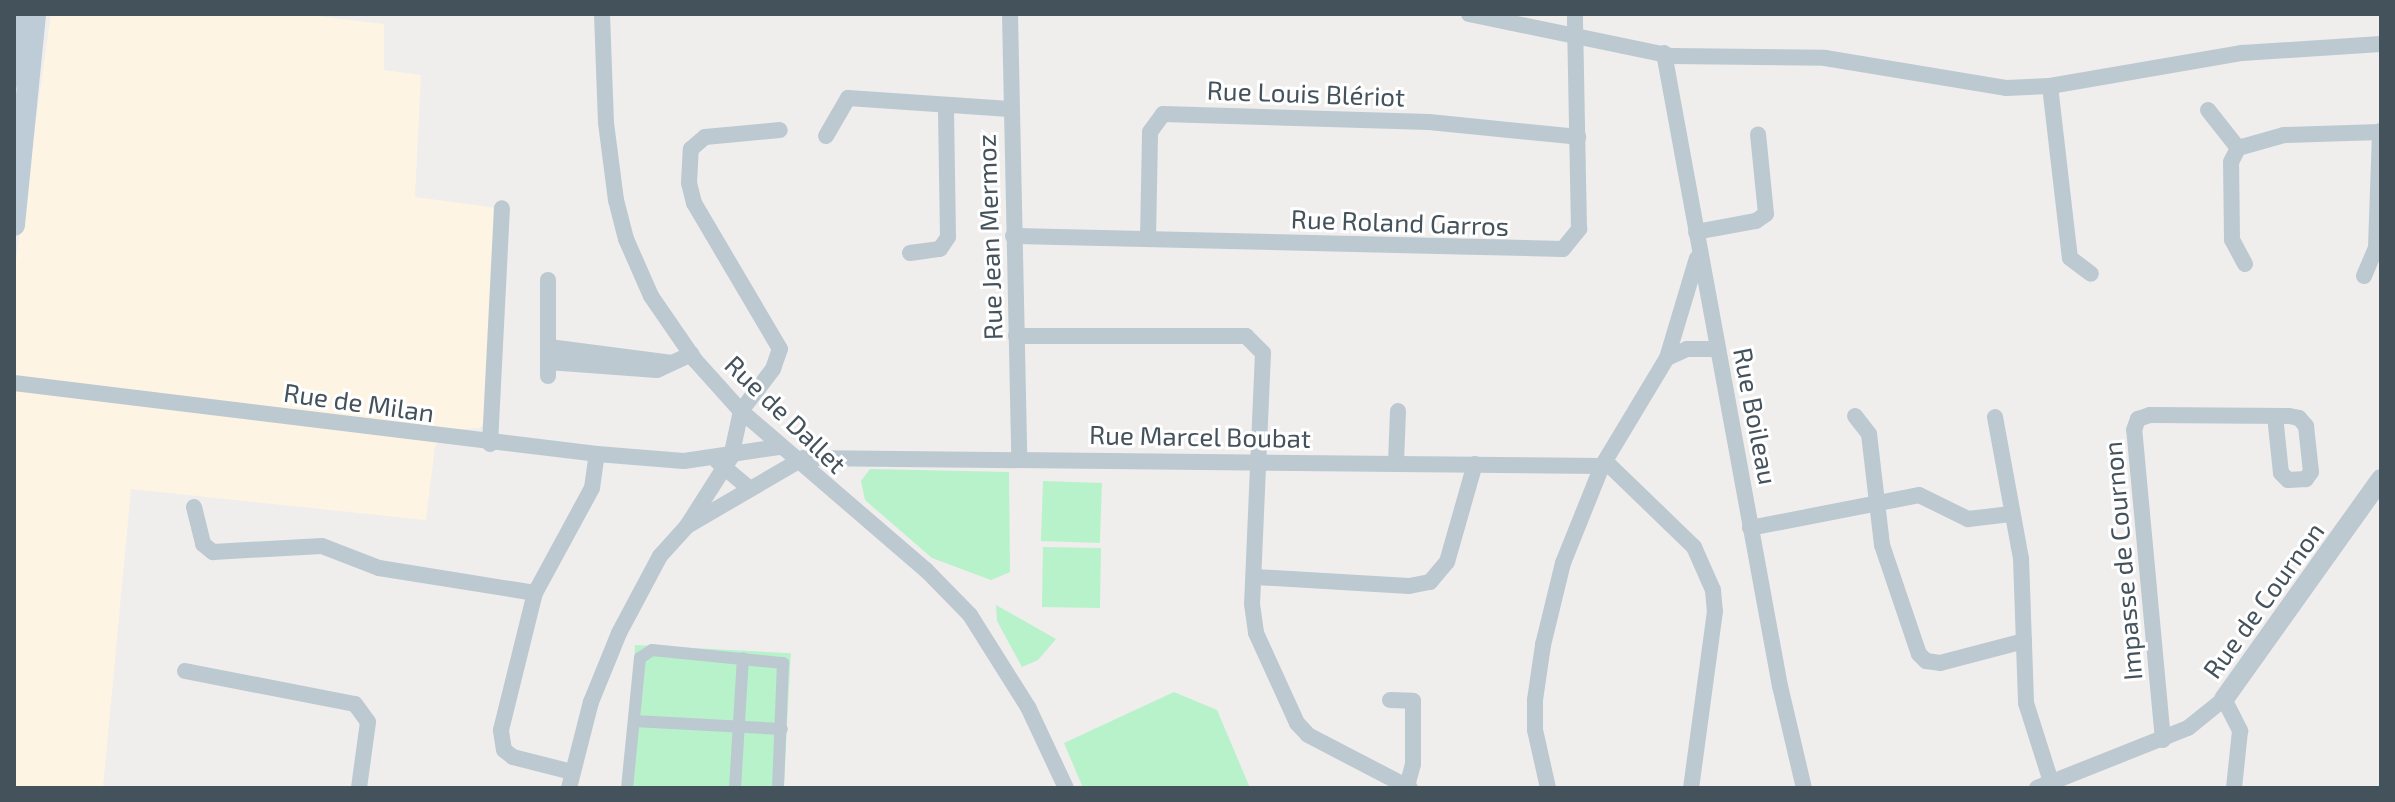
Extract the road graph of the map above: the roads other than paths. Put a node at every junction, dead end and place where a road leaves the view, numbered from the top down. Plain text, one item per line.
1 (17, 14) edge
2 (35, 14) edge
3 (602, 14) edge
4 (1010, 14) edge
5 (1469, 14) edge
6 (1575, 14) edge
7 (1575, 34) junction
8 (2381, 44) edge
9 (25, 45) junction
10 (1664, 53) junction
11 (14, 77) edge
12 (2050, 86) junction
13 (946, 105) junction
14 (1010, 109) junction
15 (2208, 110) dead end
16 (780, 130) dead end
17 (2381, 132) edge
18 (1758, 134) dead end
19 (826, 136) dead end
20 (1578, 137) junction
21 (2238, 148) junction
22 (502, 208) dead end
23 (14, 225) edge
24 (1696, 232) junction
25 (1013, 236) junction
26 (1148, 239) junction
27 (910, 253) dead end
28 (1699, 253) junction
29 (2245, 264) dead end
30 (2091, 274) dead end
31 (2364, 276) dead end
32 (548, 280) dead end
33 (1684, 312) junction
34 (1711, 314) junction
35 (1016, 336) junction
36 (1718, 349) junction
37 (692, 354) junction
38 (1667, 358) junction
39 (14, 372) edge
40 (22, 383) edge
41 (741, 411) junction
42 (1398, 411) dead end
43 (1855, 416) dead end
44 (2275, 416) dead end
45 (1995, 417) dead end
46 (490, 444) junction
47 (779, 447) junction
48 (597, 454) junction
49 (1019, 458) junction
50 (1262, 460) junction
51 (1396, 463) junction
52 (799, 464) junction
53 (1475, 464) junction
54 (1603, 464) junction
55 (721, 465) junction
56 (2381, 480) edge
57 (746, 490) junction
58 (1876, 504) junction
59 (194, 507) dead end
60 (2011, 514) junction
61 (687, 526) junction
62 (1750, 528) junction
63 (1256, 577) junction
64 (535, 593) junction
65 (2024, 641) junction
66 (743, 658) junction
67 (185, 671) dead end
68 (2224, 699) junction
69 (1390, 700) dead end
70 (634, 721) junction
71 (739, 726) junction
72 (782, 729) junction
73 (2163, 740) junction
74 (570, 780) edge
75 (2044, 785) edge
76 (1408, 787) edge
77 (359, 788) edge
78 (627, 788) edge
79 (735, 788) edge
80 (778, 788) edge
81 (1066, 788) edge
82 (1548, 788) edge
83 (1691, 788) edge
84 (1804, 788) edge
85 (2234, 788) edge

1 - 9 main road
2 - 9 main road
3 - 37 street, Rue de Dallet
4 - 14 street, Rue Jean Mermoz
5 - 7 street
6 - 7 street, Rue Roland Garros
7 - 10 street
7 - 20 street, Rue Roland Garros
8 - 12 street
9 - 11 main road
9 - 23 main road
10 - 12 street
10 - 24 street, Rue Boileau
12 - 30 street
13 - 14 street
13 - 19 street
13 - 27 street
14 - 25 street, Rue Jean Mermoz
15 - 21 street
16 - 41 street
17 - 21 street
17 - 31 street
18 - 24 street
20 - 26 street, Rue Roland Garros
20 - 26 street, Rue Louis Blériot
21 - 29 street
22 - 46 street
24 - 28 street, Rue Boileau
25 - 26 street, Rue Roland Garros
25 - 35 street, Rue Jean Mermoz
28 - 33 street
28 - 34 street, Rue Boileau
32 - 37 street
33 - 34 street
33 - 38 street
34 - 36 street, Rue Boileau
35 - 49 street, Rue Jean Mermoz
35 - 50 street
36 - 38 street
36 - 62 street, Rue Boileau
37 - 41 street, Rue de Dallet
38 - 54 street
39 - 40 street, Rue de Milan
40 - 46 street, Rue de Milan
41 - 47 street, Rue de Dallet
41 - 55 street
42 - 51 street
43 - 58 street
44 - 73 street, Impasse de Cournon
45 - 60 street
46 - 48 street, Rue de Milan
47 - 52 street, Rue de Dallet
47 - 55 street, Rue de Milan
48 - 55 street, Rue de Milan
48 - 64 street
49 - 50 street, Rue Marcel Boubat
49 - 52 street, Rue Marcel Boubat
50 - 51 street, Rue Marcel Boubat
50 - 63 street
51 - 53 street, Rue Marcel Boubat
52 - 57 street, Rue Marcel Boubat
52 - 81 street, Rue de Dallet
53 - 54 street, Rue Marcel Boubat
53 - 63 street
54 - 82 street
54 - 83 street
55 - 57 street
55 - 61 street
56 - 68 street, Rue de Cournon
57 - 61 street, Rue Marcel Boubat
58 - 60 street
58 - 62 street
58 - 65 street
59 - 64 street
60 - 65 street
61 - 74 street
62 - 84 street, Rue Boileau
63 - 76 street
64 - 74 street
65 - 75 street
66 - 70 street
66 - 71 street
66 - 72 street
67 - 77 street
68 - 73 street, Rue de Cournon
68 - 85 street
69 - 76 street
70 - 71 street
70 - 78 street
71 - 72 street
71 - 79 street
72 - 80 street
73 - 75 street, Rue de Cournon

